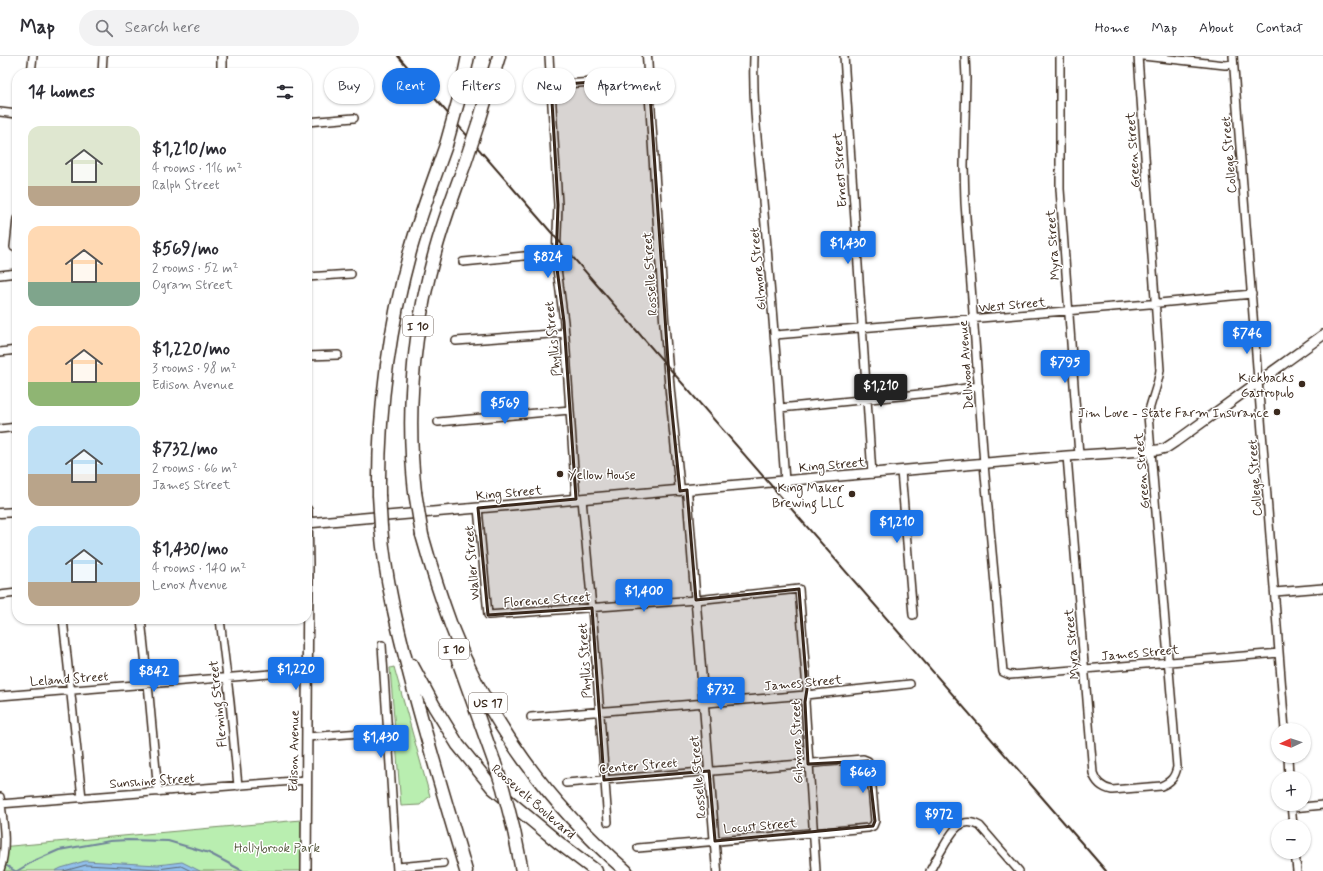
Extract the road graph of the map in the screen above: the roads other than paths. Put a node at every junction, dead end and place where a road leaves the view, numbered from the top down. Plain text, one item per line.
1 (33, 56) edge
2 (103, 56) edge
3 (222, 56) edge
4 (464, 56) edge
5 (468, 56) edge
6 (492, 56) edge
7 (499, 56) edge
8 (549, 56) edge
9 (647, 56) edge
10 (754, 56) edge
11 (844, 56) edge
12 (965, 56) edge
13 (1060, 56) edge
14 (1138, 56) edge
15 (1143, 56) edge
16 (1233, 56) edge
17 (1233, 64) junction
18 (32, 68) edge
19 (102, 68) edge
20 (222, 68) edge
21 (463, 68) edge
22 (466, 68) edge
23 (550, 68) edge
24 (648, 68) edge
25 (457, 104) edge
26 (552, 104) edge
27 (651, 104) edge
28 (0, 112) edge
29 (12, 113) edge
30 (354, 118) dead end
31 (480, 118) junction
32 (312, 122) edge
33 (555, 253) junction
34 (463, 262) dead end
35 (12, 274) edge
36 (350, 274) dead end
37 (0, 275) edge
38 (312, 278) edge
39 (1252, 294) junction
40 (1155, 304) junction
41 (1069, 311) junction
42 (974, 319) junction
43 (861, 328) junction
44 (565, 333) junction
45 (1323, 335) edge
46 (775, 336) junction
47 (456, 341) dead end
48 (12, 351) edge
49 (0, 352) edge
50 (338, 355) dead end
51 (312, 356) edge
52 (1259, 382) junction
53 (979, 386) junction
54 (867, 400) junction
55 (780, 408) junction
56 (570, 410) junction
57 (438, 422) dead end
58 (12, 428) edge
59 (0, 429) edge
60 (1151, 450) junction
61 (1067, 456) junction
62 (1079, 456) junction
63 (984, 464) junction
64 (901, 471) junction
65 (872, 474) junction
66 (785, 481) junction
67 (684, 490) junction
68 (579, 499) junction
69 (478, 508) junction
70 (12, 512) edge
71 (0, 513) edge
72 (312, 523) edge
73 (422, 536) junction
74 (1323, 588) edge
75 (799, 589) joint
76 (1275, 592) junction
77 (12, 594) edge
78 (0, 595) edge
79 (696, 600) junction
80 (592, 608) junction
81 (488, 615) joint
82 (913, 615) dead end
83 (64, 624) edge
84 (142, 624) edge
85 (221, 624) edge
86 (307, 624) edge
87 (401, 642) junction
88 (382, 645) dead end
89 (1279, 653) junction
90 (1168, 662) junction
91 (1085, 669) junction
92 (307, 671) junction
93 (1003, 672) joint
94 (227, 678) junction
95 (148, 684) junction
96 (910, 684) dead end
97 (71, 691) junction
98 (806, 695) junction
99 (0, 696) edge
100 (704, 703) junction
101 (599, 711) junction
102 (531, 717) dead end
103 (1285, 723) edge
104 (388, 731) junction
105 (307, 737) junction
106 (808, 764) junction
107 (709, 771) junction
108 (306, 780) junction
109 (604, 780) junction
110 (566, 783) dead end
111 (238, 786) junction
112 (1141, 788) joint
113 (158, 792) junction
114 (82, 798) junction
115 (0, 801) edge
116 (1311, 805) edge
117 (1323, 805) edge
118 (608, 822) dead end
119 (868, 828) joint
120 (813, 832) junction
121 (715, 841) junction
122 (638, 848) dead end
123 (1296, 859) edge
124 (443, 863) dead end
125 (397, 869) edge
126 (0, 870) edge
127 (306, 871) edge
128 (466, 871) edge
129 (522, 871) edge
130 (596, 871) edge
131 (626, 871) edge
132 (717, 871) edge
133 (816, 871) edge
134 (930, 871) edge
135 (1019, 871) edge
136 (1297, 871) edge

1 - 18 street
2 - 19 street
3 - 20 main road
4 - 21 highway
5 - 22 highway, I 10
6 - 31 highway
7 - 31 highway, I 10
8 - 23 street, Phyllis Street
9 - 24 street, Rosselle Street
10 - 46 street, Gilmore Street
11 - 43 street, Ernest Street
12 - 42 street, Dellwood Avenue
13 - 41 street, Myra Street
14 - 40 street, Green Street
15 - 17 street
16 - 17 street, College Street
17 - 39 street, College Street
25 - 87 highway, I 10, bridge
26 - 33 street, Phyllis Street
27 - 67 street, Rosselle Street
28 - 29 street
30 - 32 street
31 - 73 highway, I 10, bridge
33 - 34 street
33 - 44 street, Phyllis Street
35 - 37 street
36 - 38 street
39 - 40 street, West Street
39 - 52 street, College Street
40 - 41 street, West Street
40 - 60 street, Green Street
41 - 42 street, West Street
41 - 62 street, Myra Street
42 - 43 street, West Street
42 - 53 street, Dellwood Avenue
43 - 46 street, West Street
43 - 54 street, Ernest Street
44 - 47 street
44 - 56 street, Phyllis Street
45 - 52 main road, King Street
46 - 55 street, Gilmore Street
48 - 49 street
50 - 51 street
52 - 60 main road, King Street
52 - 76 street, College Street
53 - 54 street
53 - 63 street, Dellwood Avenue
54 - 55 street
54 - 65 street, Ernest Street
55 - 66 street, Gilmore Street
56 - 57 street
56 - 68 street, Phyllis Street
58 - 59 street
60 - 62 main road, King Street
60 - 90 street, Green Street
61 - 62 main road, King Street
61 - 63 main road, King Street
61 - 91 street, Myra Street
63 - 64 main road, King Street
63 - 93 street, Dellwood Avenue
64 - 65 main road, King Street
64 - 82 street
65 - 66 main road, King Street
66 - 67 main road, King Street
67 - 68 main road, King Street
67 - 79 street, Rosselle Street
68 - 69 main road, King Street
68 - 80 street, Phyllis Street
69 - 72 main road, King Street
69 - 81 street, Waller Street
70 - 71 street
73 - 129 highway, I 10, bridge
73 - 131 highway, Roosevelt Boulevard / US 17
74 - 76 street
75 - 79 street, Florence Street
75 - 98 street, Gilmore Street
76 - 89 street, College Street
77 - 78 street
79 - 80 street, Florence Street
79 - 100 street, Rosselle Street
80 - 81 street, Florence Street
80 - 101 street, Phyllis Street
83 - 97 street
84 - 95 street
85 - 94 street, Fleming Street
86 - 92 main road, Edison Avenue
87 - 128 highway, I 10
87 - 130 highway, Roosevelt Boulevard
88 - 104 street
89 - 90 street, James Street
89 - 103 street, College Street
90 - 91 street, James Street
90 - 112 street, Green Street
91 - 93 street, James Street
91 - 112 street, Myra Street
92 - 94 street, Leland Street
92 - 105 main road, Edison Avenue
94 - 95 street, Leland Street
94 - 111 street, Fleming Street
95 - 97 street, Leland Street
95 - 113 street
96 - 98 street, James Street
97 - 99 street, Leland Street
97 - 114 street
98 - 100 street, James Street
98 - 106 street, Gilmore Street
100 - 101 street, James Street
100 - 107 street, Rosselle Street
101 - 102 street, James Street
101 - 109 street, Phyllis Street
104 - 105 street
104 - 125 street
105 - 108 main road, Edison Avenue
106 - 107 street, Center Street
106 - 119 street, Center Street
106 - 120 street, Gilmore Street
107 - 109 street, Center Street
107 - 121 street, Rosselle Street
108 - 111 street, Sunshine Street
108 - 127 main road, Edison Avenue
109 - 110 street, Center Street
109 - 118 street, Phyllis Street
111 - 113 street, Sunshine Street
113 - 114 street, Sunshine Street
114 - 115 street, Sunshine Street
115 - 126 street
116 - 117 street
119 - 120 street, Locust Street
120 - 121 street, Locust Street
120 - 133 street, Gilmore Street
121 - 122 street, Locust Street
121 - 132 street, Rosselle Street
123 - 136 street
124 - 125 street
134 - 135 street

